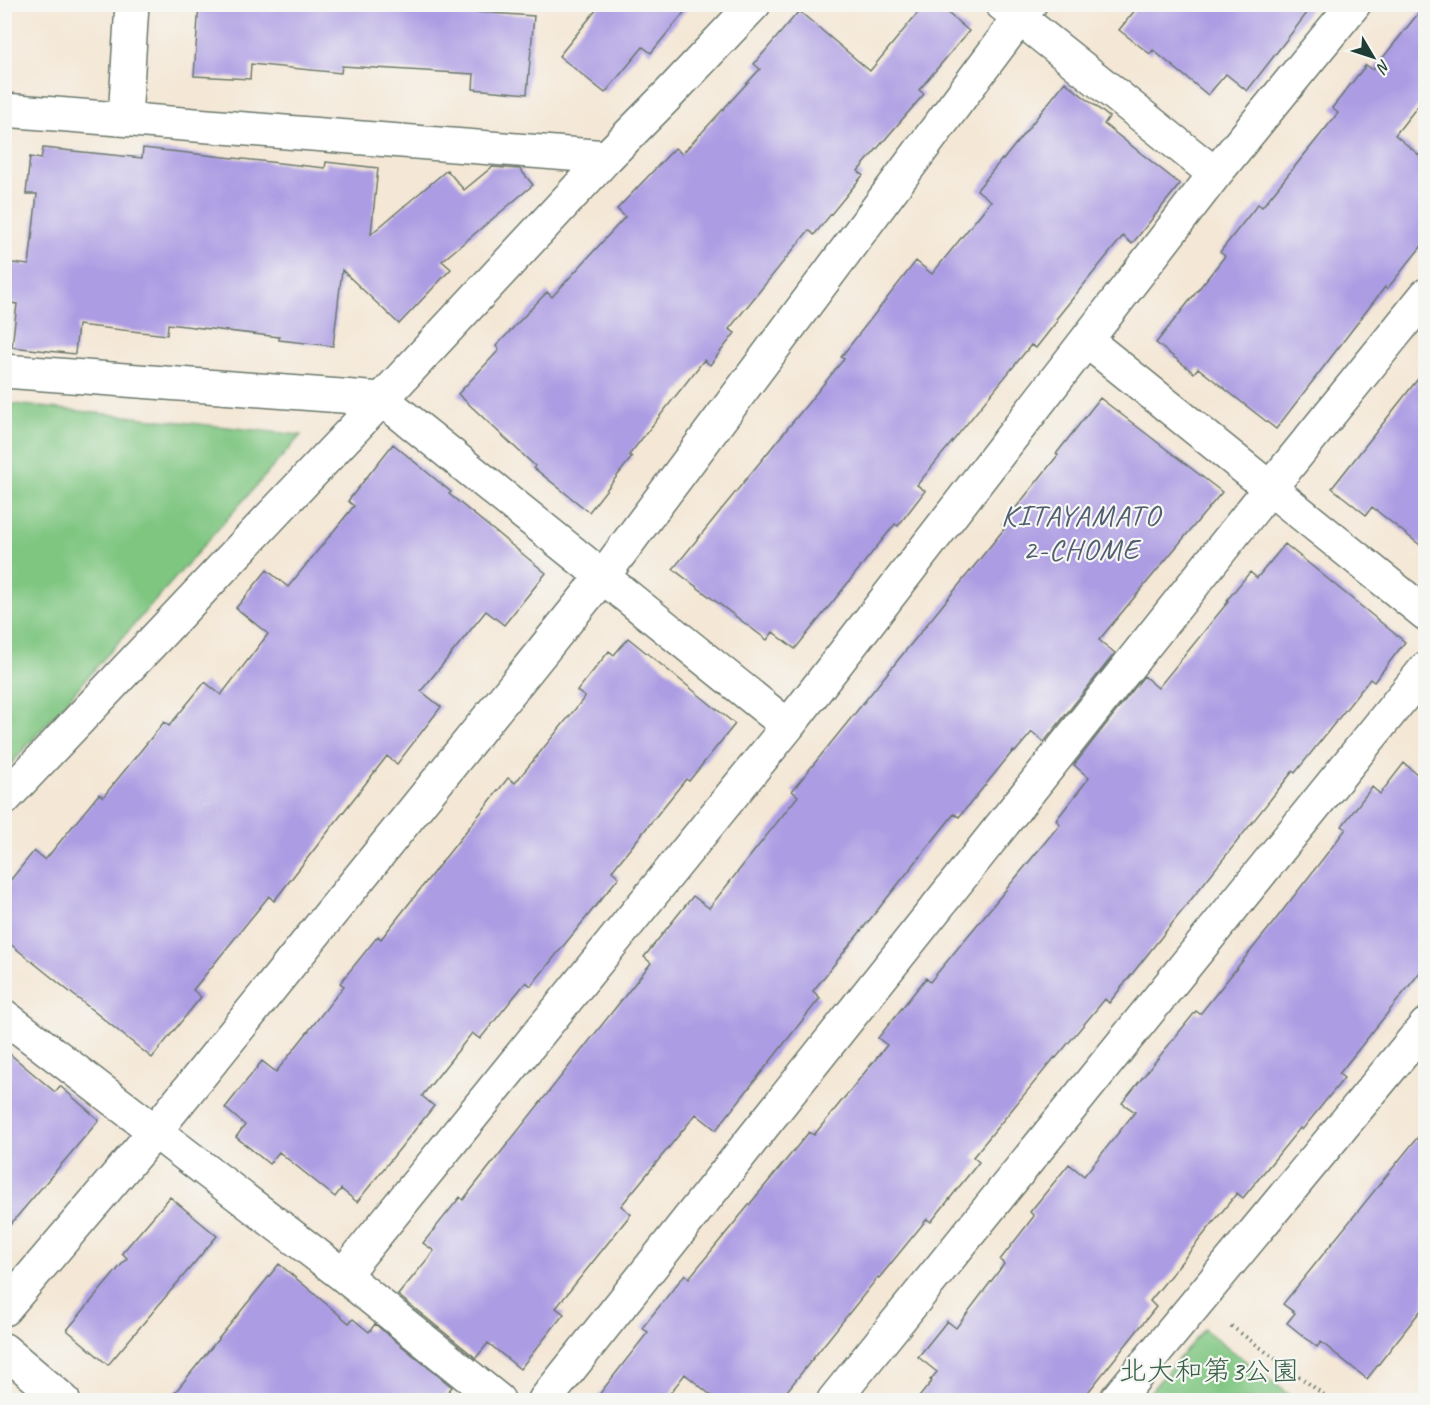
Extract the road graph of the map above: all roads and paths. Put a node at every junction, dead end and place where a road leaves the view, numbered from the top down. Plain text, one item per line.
1 (132, 4) edge
2 (754, 4) edge
3 (1354, 4) edge
4 (1017, 9) edge
5 (4, 110) edge
6 (125, 119) junction
7 (607, 157) junction
8 (1215, 174) junction
9 (1425, 295) edge
10 (1087, 341) junction
11 (4, 371) edge
12 (382, 399) junction
13 (1270, 488) junction
14 (603, 576) junction
15 (1425, 614) edge
16 (1425, 668) edge
17 (788, 726) junction
18 (4, 799) edge
19 (4, 1016) edge
20 (1425, 1025) edge
21 (156, 1130) junction
22 (343, 1275) junction
23 (1196, 1300) junction
24 (4, 1309) edge
25 (4, 1350) edge
26 (63, 1401) edge
27 (498, 1401) edge
28 (545, 1401) edge
29 (834, 1401) edge
30 (1116, 1401) edge
31 (1331, 1401) edge

1 - 6 street
2 - 7 street
3 - 8 street
4 - 8 street
4 - 14 street
5 - 6 street
6 - 7 street
7 - 12 street
8 - 10 street
9 - 13 street
10 - 13 street
10 - 17 street
11 - 12 street
12 - 14 street
12 - 18 street
13 - 15 street
13 - 28 street
14 - 17 street
14 - 21 street
16 - 29 street
17 - 22 street
19 - 21 street
20 - 23 street
21 - 22 street
21 - 24 street
22 - 27 street
23 - 30 street
23 - 31 path
25 - 26 street

